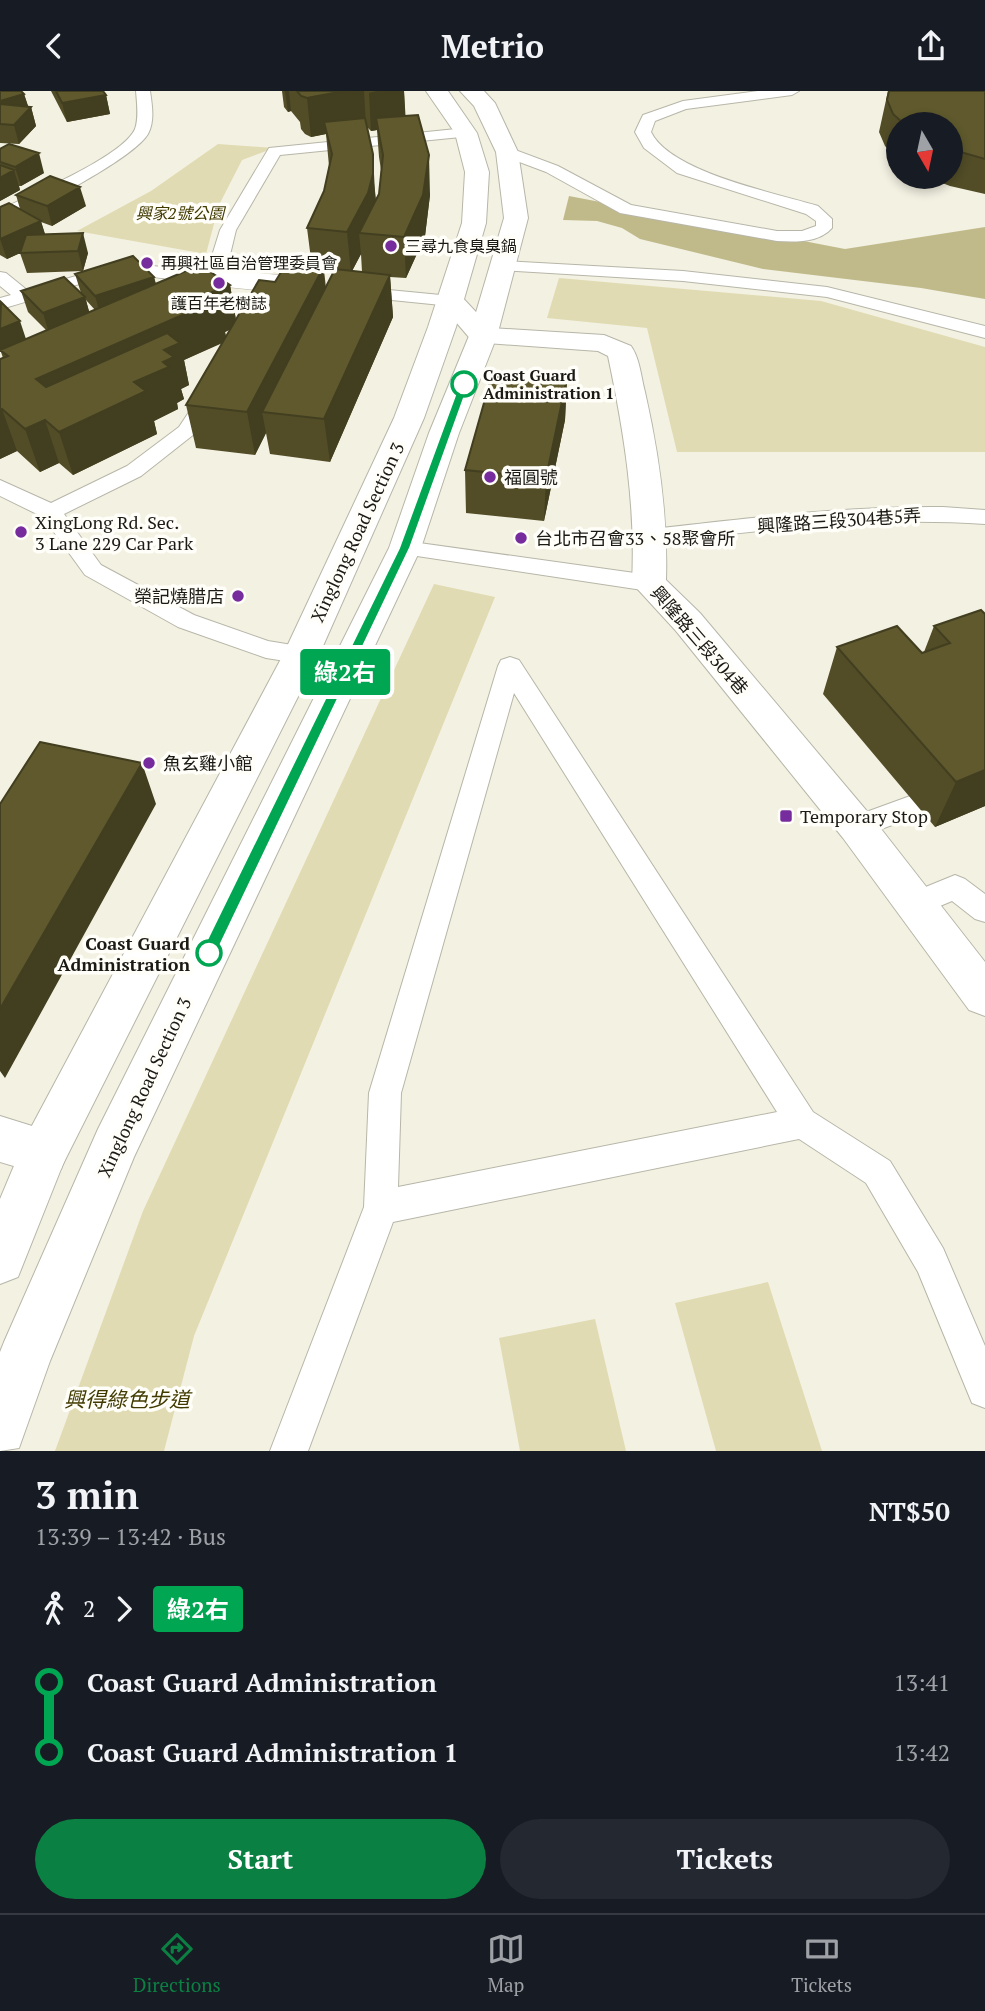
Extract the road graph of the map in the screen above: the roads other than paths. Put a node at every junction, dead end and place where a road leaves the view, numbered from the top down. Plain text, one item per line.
1 (144, 91) edge
2 (437, 91) edge
3 (471, 91) edge
4 (792, 91) edge
5 (466, 133) junction
6 (275, 151) joint
7 (507, 152) junction
8 (0, 216) edge
9 (504, 266) junction
10 (0, 277) edge
11 (302, 286) edge
12 (336, 289) edge
13 (23, 296) junction
14 (450, 301) junction
15 (0, 304) edge
16 (224, 305) edge
17 (985, 332) edge
18 (483, 336) junction
19 (225, 373) edge
20 (0, 487) edge
21 (51, 512) junction
22 (985, 517) edge
23 (652, 537) junction
24 (405, 548) junction
25 (649, 583) junction
26 (301, 655) junction
27 (350, 662) junction
28 (913, 806) dead end
29 (857, 827) junction
30 (916, 905) junction
31 (985, 910) edge
32 (985, 996) edge
33 (802, 1123) junction
34 (0, 1139) edge
35 (44, 1152) junction
36 (381, 1207) junction
37 (0, 1259) edge
38 (985, 1390) edge
39 (0, 1429) edge
40 (289, 1451) edge

1 - 8 lane
2 - 5 main road, Xinglong Road Section 3
3 - 7 main road, Xinglong Road Section 3
4 - 7 lane
5 - 6 lane
5 - 14 main road, Xinglong Road Section 3
6 - 16 lane
7 - 9 main road, Xinglong Road Section 3
9 - 17 lane
9 - 18 main road, Xinglong Road Section 3
10 - 13 lane
11 - 13 lane, bridge
12 - 14 lane
13 - 15 lane
14 - 18 main road
14 - 26 main road, Xinglong Road Section 3
18 - 23 main road, 興隆路三段304巷
18 - 24 main road, Xinglong Road Section 3
19 - 21 lane
20 - 21 lane
21 - 26 lane
22 - 23 lane, 興隆路三段304巷5弄
23 - 25 main road, 興隆路三段304巷
24 - 25 lane
24 - 27 main road, Xinglong Road Section 3
25 - 29 main road, 興隆路三段304巷
26 - 27 lane
26 - 35 main road, Xinglong Road Section 3
27 - 39 main road, Xinglong Road Section 3
28 - 29 lane
29 - 30 main road, 興隆路三段304巷
30 - 31 lane
30 - 32 main road, 興隆路三段304巷
33 - 36 lane
33 - 36 lane
33 - 38 lane
34 - 35 main road
35 - 37 main road, Xinglong Road Section 3
36 - 40 lane

